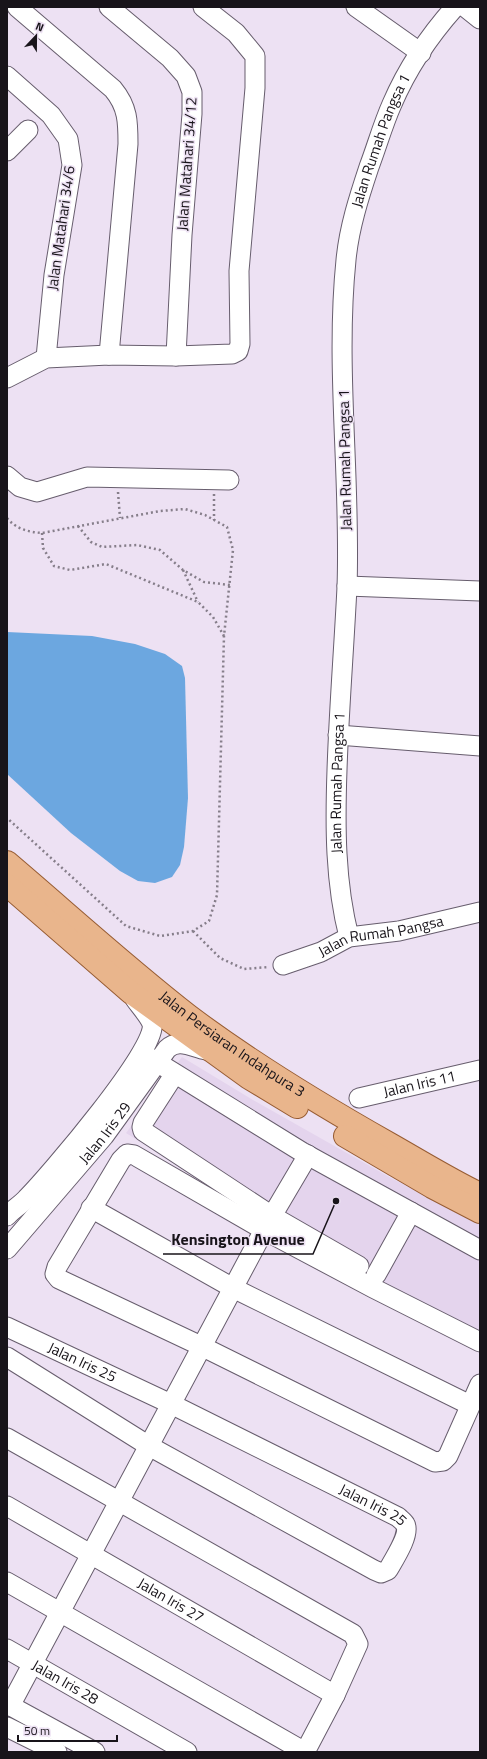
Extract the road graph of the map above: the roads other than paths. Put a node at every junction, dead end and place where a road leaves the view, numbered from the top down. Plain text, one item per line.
1 (17, 7) edge
2 (109, 7) edge
3 (203, 7) edge
4 (356, 7) edge
5 (455, 7) edge
6 (465, 7) edge
7 (480, 19) edge
8 (421, 53) junction
9 (7, 76) edge
10 (28, 130) dead end
11 (7, 151) edge
12 (109, 355) junction
13 (176, 356) junction
14 (46, 358) junction
15 (7, 378) edge
16 (7, 476) edge
17 (221, 480) road end
18 (347, 586) junction
19 (480, 591) edge
20 (338, 735) junction
21 (480, 746) edge
22 (7, 862) edge
23 (7, 885) edge
24 (480, 912) edge
25 (349, 937) junction
26 (283, 965) road end
27 (130, 992) junction
28 (211, 1052) junction
29 (149, 1058) junction
30 (480, 1070) edge
31 (174, 1074) junction
32 (359, 1098) dead end
33 (308, 1155) junction
34 (480, 1194) edge
35 (91, 1208) junction
36 (411, 1212) junction
37 (480, 1212) edge
38 (7, 1216) edge
39 (268, 1223) junction
40 (7, 1249) edge
41 (480, 1250) edge
42 (376, 1275) junction
43 (232, 1288) junction
44 (15, 1331) edge
45 (480, 1331) edge
46 (480, 1342) edge
47 (201, 1346) junction
48 (8, 1360) edge
49 (480, 1384) edge
50 (171, 1404) junction
51 (470, 1405) junction
52 (7, 1438) edge
53 (149, 1446) junction
54 (119, 1502) junction
55 (7, 1506) edge
56 (91, 1555) junction
57 (7, 1582) edge
58 (60, 1612) junction
59 (7, 1649) edge
60 (33, 1664) junction
61 (335, 1695) junction
62 (9, 1705) edge
63 (7, 1727) edge
64 (57, 1752) edge
65 (95, 1752) edge
66 (187, 1752) edge
67 (305, 1752) edge

1 - 12 street
2 - 13 street, Jalan Matahari 34/12
3 - 13 street
4 - 8 street
5 - 8 street, Jalan Rumah Pangsa 1
6 - 7 street
8 - 18 street, Jalan Rumah Pangsa 1
9 - 14 street, Jalan Matahari 34/6
10 - 11 street
12 - 13 street
12 - 14 street
14 - 15 street
16 - 17 street
18 - 19 street
18 - 20 street, Jalan Rumah Pangsa 1
20 - 21 street
20 - 25 street, Jalan Rumah Pangsa 1
22 - 34 main road, Jalan Persiaran Indahpura 3
23 - 27 main road, Jalan Persiaran Indahpura 3
24 - 25 street, Jalan Rumah Pangsa
25 - 26 street, Jalan Rumah Pangsa
27 - 28 main road, Jalan Persiaran Indahpura 3
27 - 29 street, Jalan Iris 29
28 - 29 street, Jalan Iris 29
28 - 37 main road, Jalan Persiaran Indahpura 3
29 - 31 street
29 - 38 street, Jalan Iris 29
29 - 40 street, Jalan Iris 29
30 - 32 street, Jalan Iris 11
31 - 33 street
31 - 39 street
33 - 36 street
33 - 39 street
35 - 39 street
35 - 43 street
35 - 47 street
36 - 41 street
36 - 42 street
39 - 42 street
39 - 43 street
39 - 46 street
42 - 45 street
43 - 47 street
43 - 51 street
44 - 48 street
44 - 50 street, Jalan Iris 25
47 - 50 street
47 - 51 street
48 - 53 street, Jalan Iris 25
49 - 51 street
50 - 53 street
50 - 53 street, Jalan Iris 25
52 - 54 street
53 - 54 street
54 - 56 street
54 - 61 street
55 - 56 street, Jalan Iris 27
56 - 58 street
56 - 61 street, Jalan Iris 27
57 - 58 street
58 - 60 street
58 - 67 street
59 - 60 street, Jalan Iris 28
60 - 62 street
60 - 66 street, Jalan Iris 28
61 - 67 street
62 - 65 street
63 - 64 street

